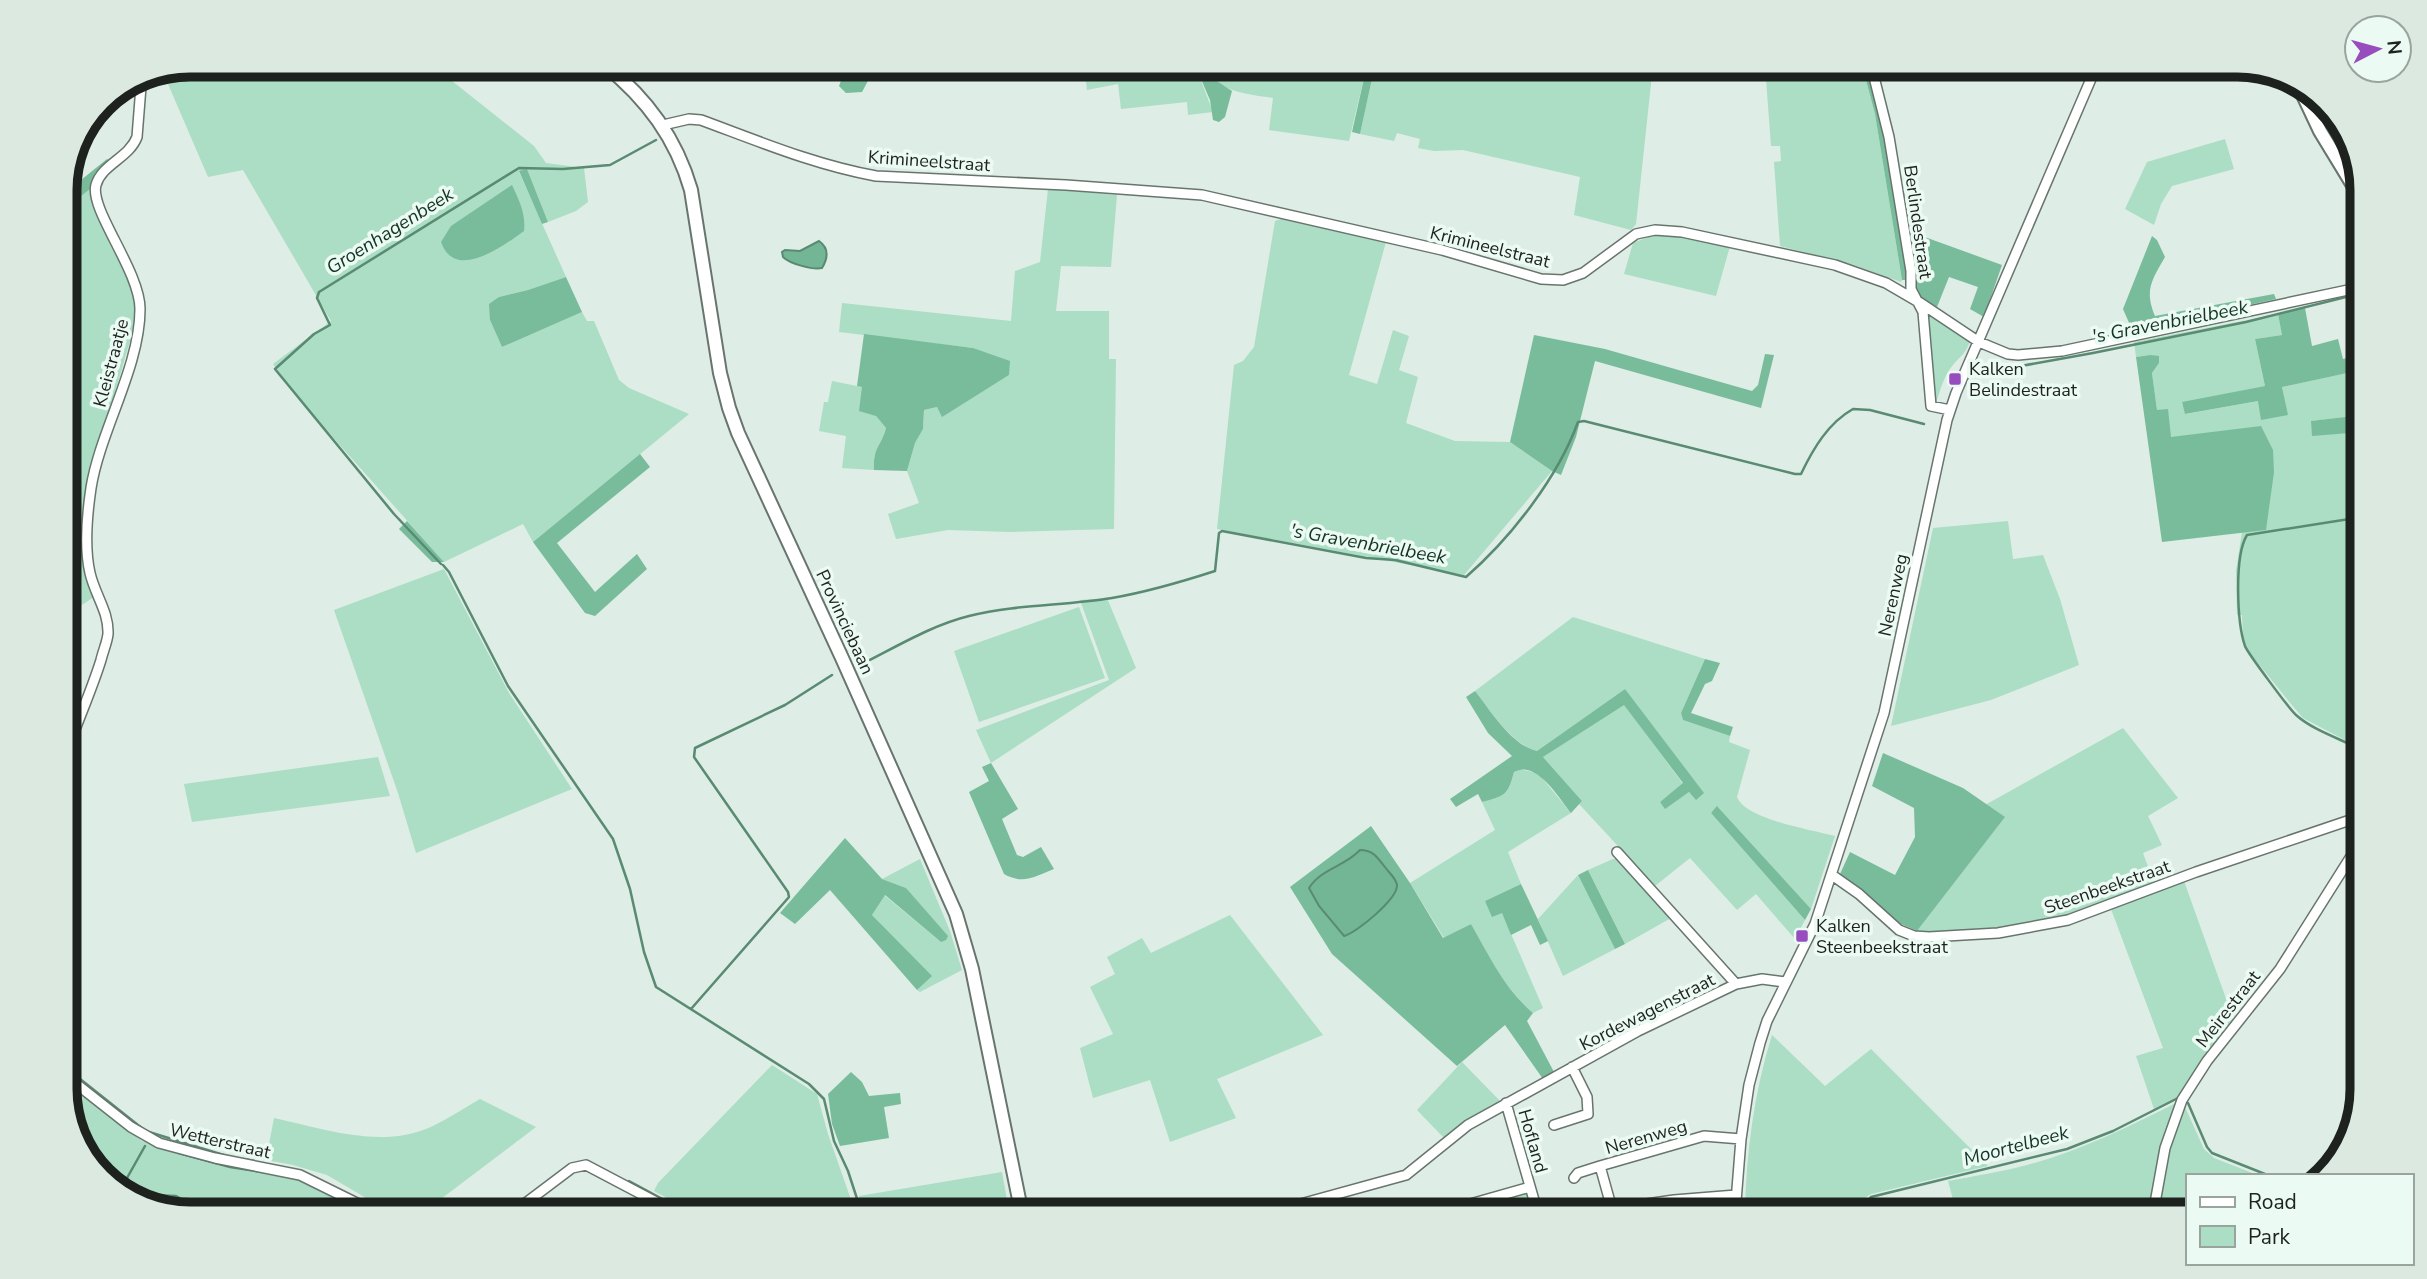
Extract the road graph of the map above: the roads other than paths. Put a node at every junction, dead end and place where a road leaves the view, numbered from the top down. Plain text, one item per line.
1 (620, 77) edge
2 (1874, 77) edge
3 (2092, 77) edge
4 (141, 88) edge
5 (2305, 100) edge
6 (663, 124) junction
7 (2350, 180) edge
8 (2350, 289) edge
9 (1915, 299) junction
10 (1979, 342) junction
11 (1950, 410) junction
12 (77, 724) edge
13 (2350, 820) edge
14 (1617, 852) dead end
15 (2350, 858) edge
16 (1832, 876) junction
17 (1785, 982) junction
18 (1736, 985) junction
19 (1572, 1067) junction
20 (77, 1084) edge
21 (1506, 1103) junction
22 (1555, 1125) dead end
23 (1741, 1139) junction
24 (1601, 1166) junction
25 (1574, 1178) dead end
26 (1530, 1187) junction
27 (1736, 1195) junction
28 (1495, 1197) junction
29 (357, 1202) edge
30 (527, 1202) edge
31 (657, 1202) edge
32 (1020, 1202) edge
33 (1308, 1202) edge
34 (1477, 1202) edge
35 (1496, 1202) edge
36 (1534, 1202) edge
37 (1610, 1202) edge
38 (1660, 1202) edge
39 (1736, 1202) edge
40 (2155, 1202) edge

1 - 6 main road, Provinciebaan
2 - 9 street, Berlindestraat
3 - 10 street, Nerenweg
4 - 12 street, Kleistraatje
5 - 7 main road
6 - 9 street, Krimineelstraat
6 - 32 main road, Provinciebaan
8 - 10 street, Krimineelstraat
9 - 10 street, Krimineelstraat
9 - 11 street, Berlindestraat
10 - 11 street, Nerenweg
11 - 16 street, Nerenweg
13 - 16 street, Steenbeekstraat
14 - 18 street, Kordewagenstraat
15 - 40 street, Meirestraat
16 - 17 street, Nerenweg
17 - 18 street, Kordewagenstraat
17 - 23 street, Nerenweg
18 - 19 street, Kordewagenstraat
19 - 21 street, Kordewagenstraat
19 - 22 street, Kordewagenstraat
20 - 29 street, Wetterstraat
21 - 26 street, Hofland
21 - 33 street, Kordewagenstraat
23 - 24 street, Nerenweg
23 - 27 street, Nerenweg
24 - 25 street, Nerenweg
24 - 37 street, Nerenweg
26 - 28 street, Hofland
26 - 36 street, Hofland
27 - 38 street, Nerenweg
27 - 39 street, Nerenweg
28 - 34 street, Hofland
28 - 35 street
30 - 31 street

